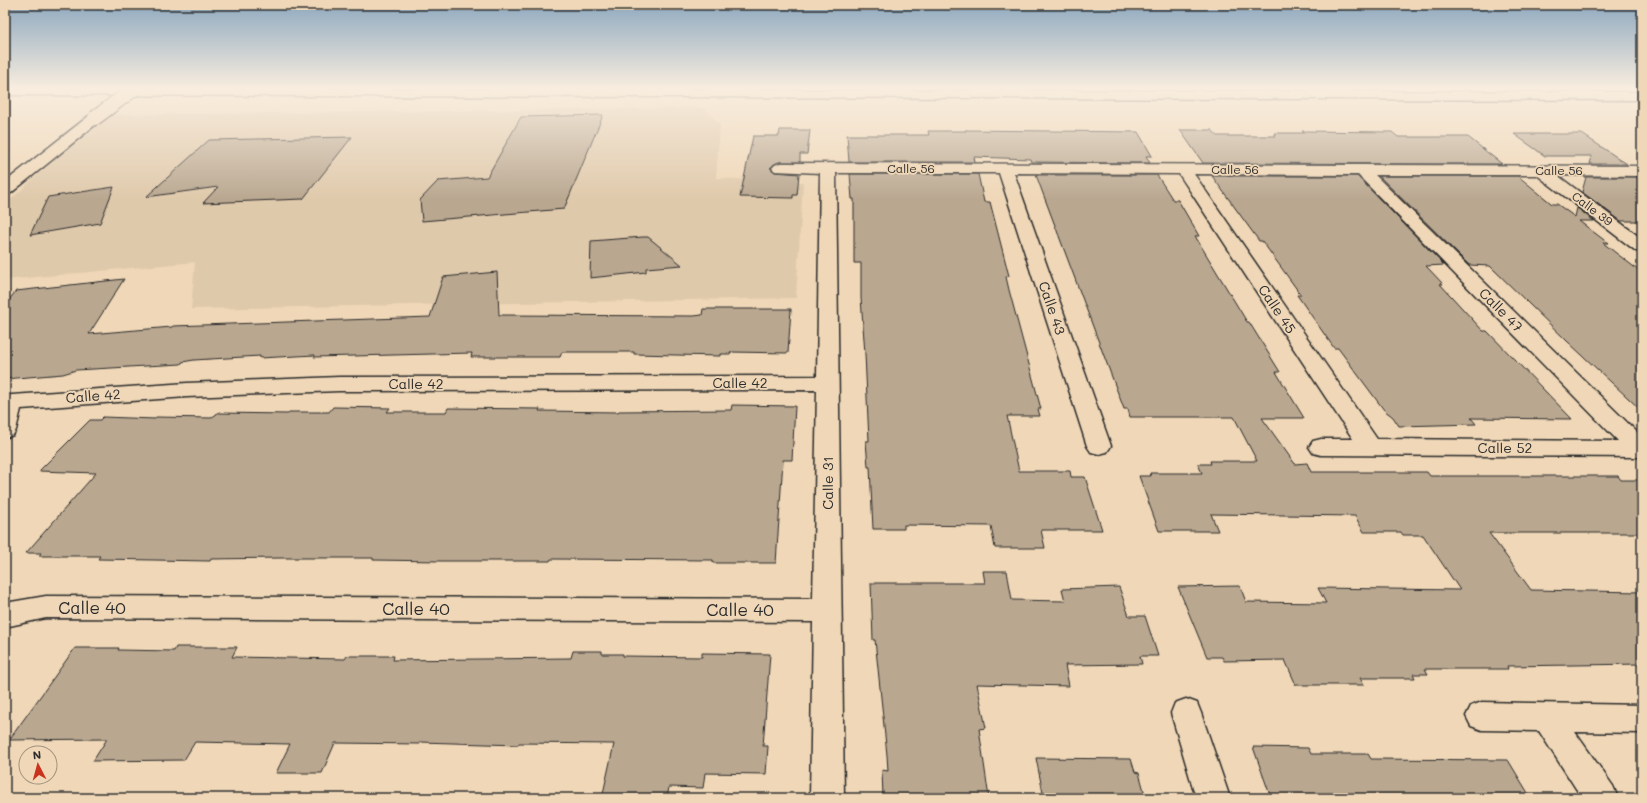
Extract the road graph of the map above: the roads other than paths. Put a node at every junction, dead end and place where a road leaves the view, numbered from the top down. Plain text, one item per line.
1 (86, 125) edge
2 (780, 168) dead end
3 (828, 169) junction
4 (1006, 169) junction
5 (1184, 170) junction
6 (1363, 171) junction
7 (1541, 171) junction
8 (1642, 171) edge
9 (5, 190) edge
10 (1642, 247) edge
11 (828, 383) junction
12 (9, 402) edge
13 (5, 430) edge
14 (1099, 446) dead end
15 (1321, 447) dead end
16 (1370, 448) junction
17 (1641, 449) edge
18 (828, 611) junction
19 (5, 614) edge
20 (1186, 713) dead end
21 (1482, 716) dead end
22 (1548, 718) junction
23 (1642, 718) edge
24 (826, 798) edge
25 (1213, 798) edge
26 (1601, 798) edge

1 - 9 main road, bridge
2 - 3 main road, Calle 56
3 - 4 main road, Calle 56
3 - 11 main road, Calle 31
4 - 5 main road, Calle 56
4 - 14 main road, Calle 43
5 - 6 main road, Calle 56
5 - 16 main road, Calle 45
6 - 7 main road, Calle 56
6 - 17 main road, Calle 47
7 - 8 main road, Calle 56
7 - 10 main road, Calle 39
11 - 12 main road, Calle 42
11 - 18 main road, Calle 31
12 - 13 main road
15 - 16 main road, Calle 52
16 - 17 main road, Calle 52
18 - 19 main road, Calle 40
18 - 24 main road, Calle 31
20 - 25 main road
21 - 22 main road
22 - 23 main road
22 - 26 main road

